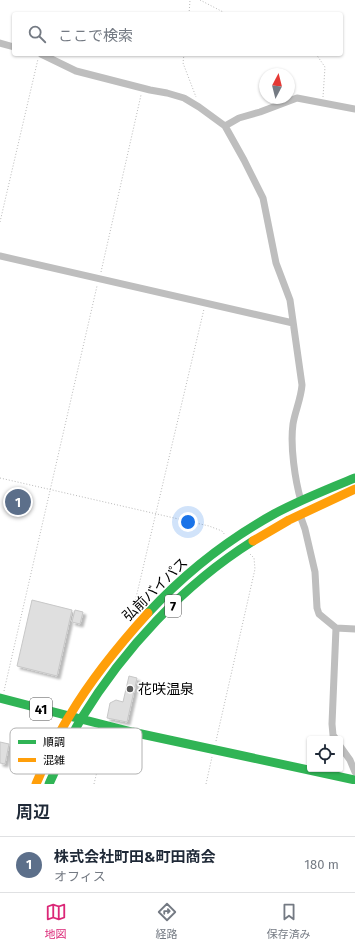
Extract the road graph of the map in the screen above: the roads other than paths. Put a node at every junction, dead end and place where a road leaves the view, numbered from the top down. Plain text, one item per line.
1 (0, 43) edge
2 (12, 46) edge
3 (44, 56) edge
4 (355, 109) edge
5 (225, 126) junction
6 (0, 256) edge
7 (293, 323) junction
8 (355, 478) edge
9 (355, 489) edge
10 (301, 501) junction
11 (300, 514) junction
12 (336, 628) junction
13 (355, 629) edge
14 (1, 698) edge
15 (69, 716) junction
16 (81, 719) junction
17 (63, 728) edge
18 (77, 728) edge
19 (117, 728) edge
20 (142, 734) edge
21 (334, 736) edge
22 (343, 750) edge
23 (355, 772) edge
24 (41, 774) edge
25 (54, 774) edge
26 (355, 780) edge
27 (36, 784) edge
28 (49, 784) edge

1 - 2 street
3 - 5 street
4 - 5 street
5 - 7 street
6 - 7 street
7 - 10 street
8 - 10 main road, 弘前バイパス / 7
9 - 11 main road, 弘前バイパス / 7
10 - 15 main road, 弘前バイパス / 7
11 - 12 street
11 - 16 main road, 弘前バイパス / 7
12 - 13 street
12 - 21 street
14 - 15 main road, 41
15 - 16 main road, 41
15 - 17 main road, 弘前バイパス / 7
16 - 18 main road, 弘前バイパス / 7
16 - 19 main road
20 - 26 main road
22 - 23 street
24 - 27 main road, 弘前バイパス / 7
25 - 28 main road, 弘前バイパス / 7

